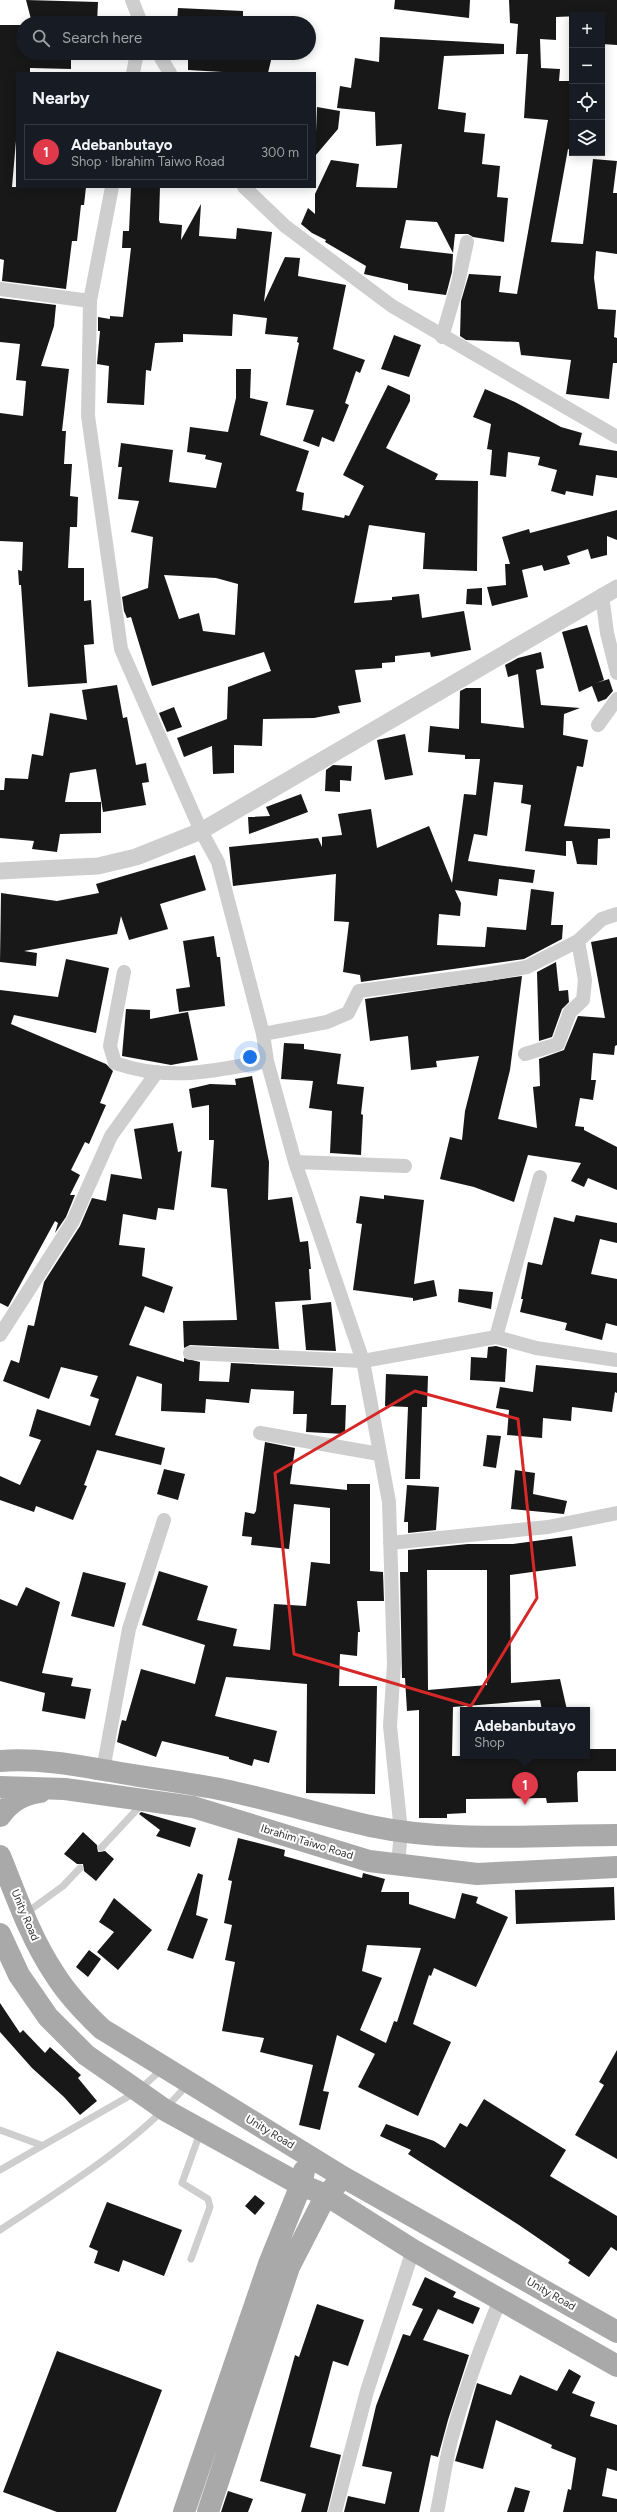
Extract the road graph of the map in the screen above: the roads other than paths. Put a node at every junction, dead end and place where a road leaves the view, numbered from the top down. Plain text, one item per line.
1 (132, 0) edge
2 (138, 16) edge
3 (136, 60) edge
4 (162, 60) edge
5 (133, 72) edge
6 (169, 72) edge
7 (112, 188) edge
8 (245, 188) edge
9 (467, 242) dead end
10 (0, 289) edge
11 (90, 301) junction
12 (442, 337) junction
13 (617, 437) edge
14 (610, 592) edge
15 (617, 673) edge
16 (617, 699) edge
17 (598, 725) dead end
18 (201, 831) junction
19 (0, 871) edge
20 (617, 914) edge
21 (578, 940) junction
22 (124, 972) dead end
23 (263, 1034) junction
24 (525, 1054) dead end
25 (267, 1061) junction
26 (157, 1072) junction
27 (295, 1162) junction
28 (405, 1166) dead end
29 (540, 1177) dead end
30 (0, 1335) edge
31 (496, 1337) junction
32 (190, 1353) dead end
33 (617, 1360) edge
34 (363, 1361) junction
35 (260, 1433) dead end
36 (379, 1454) junction
37 (617, 1513) edge
38 (164, 1520) dead end
39 (390, 1543) junction
40 (0, 1761) edge
41 (103, 1770) junction
42 (0, 1787) edge
43 (65, 1789) junction
44 (146, 1800) junction
45 (0, 1816) edge
46 (401, 1831) junction
47 (617, 1835) edge
48 (101, 1848) dead end
49 (0, 1856) edge
50 (398, 1865) junction
51 (617, 1867) edge
52 (80, 1868) dead end
53 (24, 1914) junction
54 (34, 1938) junction
55 (4, 1942) edge
56 (163, 2067) junction
57 (189, 2082) junction
58 (138, 2091) junction
59 (165, 2110) junction
60 (202, 2129) junction
61 (0, 2130) edge
62 (41, 2145) junction
63 (307, 2154) junction
64 (0, 2170) edge
65 (343, 2177) junction
66 (301, 2185) junction
67 (326, 2195) junction
68 (0, 2230) edge
69 (413, 2250) junction
70 (191, 2259) dead end
71 (500, 2300) junction
72 (617, 2332) edge
73 (617, 2366) edge
74 (184, 2512) edge
75 (208, 2512) edge
76 (335, 2512) edge
77 (437, 2512) edge

1 - 2 street
3 - 5 street
4 - 6 street
7 - 11 street
8 - 12 street
9 - 12 street
10 - 11 street
11 - 18 street
12 - 13 street
14 - 15 street
14 - 18 street
16 - 17 street
18 - 19 street
18 - 23 street
20 - 21 street
21 - 23 street
21 - 24 street
22 - 26 street
23 - 25 street
25 - 26 street
25 - 27 street
26 - 30 street
27 - 28 street
27 - 34 street
29 - 31 street
31 - 33 street
31 - 34 street
32 - 34 street
34 - 36 street
35 - 36 street
36 - 39 street
37 - 39 street
38 - 41 street
39 - 46 street
40 - 41 main road
41 - 46 main road
42 - 43 main road, Ibrahim Taiwo Road
43 - 44 main road, Ibrahim Taiwo Road
43 - 45 main road
44 - 48 lane
44 - 50 main road, Ibrahim Taiwo Road
46 - 47 main road
46 - 50 street
49 - 53 main road, Unity Road
50 - 51 main road, Ibrahim Taiwo Road
52 - 53 lane
53 - 54 main road, Unity Road
54 - 55 main road
54 - 56 main road, Unity Road
55 - 58 main road
56 - 57 main road, Unity Road
56 - 58 lane
57 - 59 lane
57 - 63 main road, Unity Road
58 - 59 main road
58 - 62 lane
59 - 60 main road
59 - 68 lane
60 - 66 main road
60 - 70 lane
61 - 62 lane
62 - 64 lane
63 - 65 main road, Unity Road
63 - 66 main road
65 - 67 main road
65 - 72 main road, Unity Road
66 - 67 main road
66 - 74 main road
67 - 69 main road
67 - 75 main road
69 - 71 main road
69 - 76 street
71 - 73 main road
71 - 77 street

